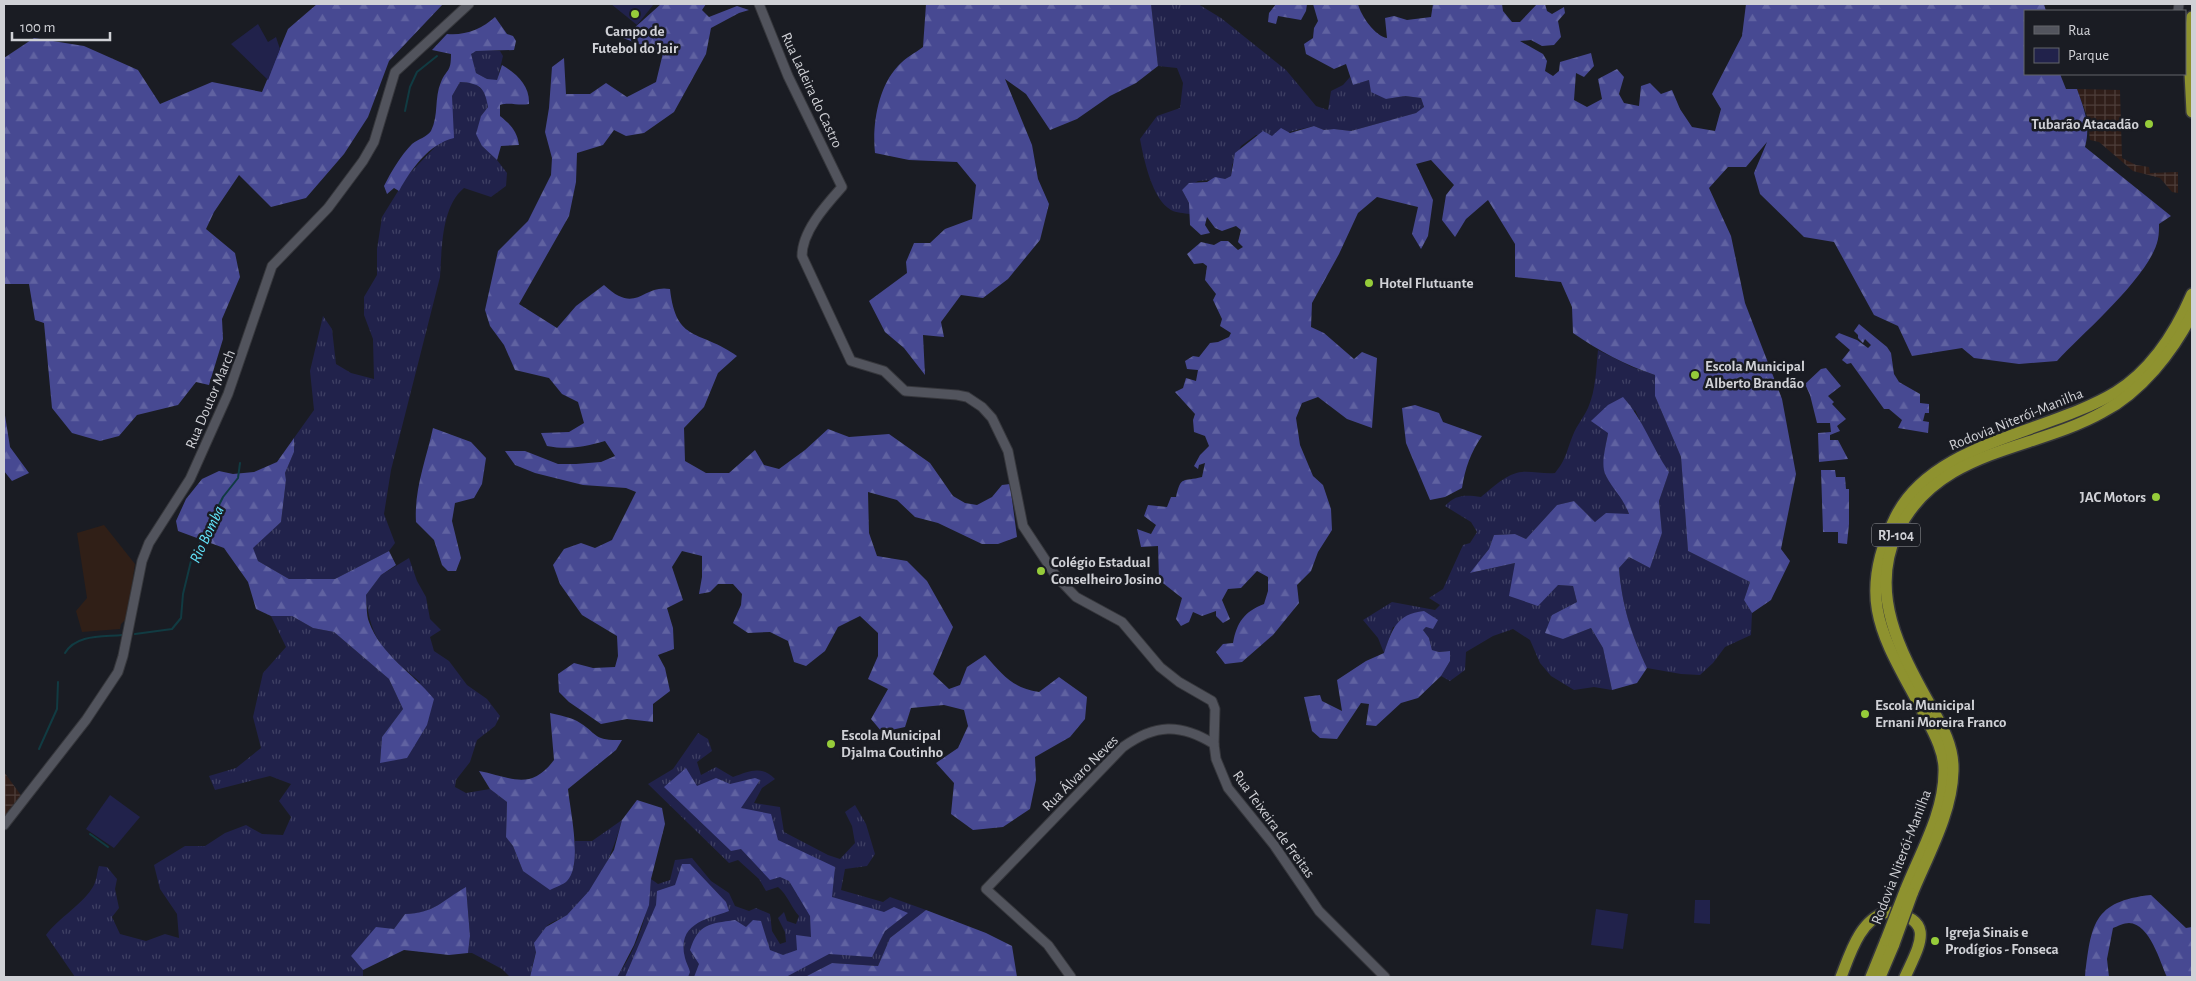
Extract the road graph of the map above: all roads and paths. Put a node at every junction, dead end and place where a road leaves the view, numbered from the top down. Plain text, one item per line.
1 (469, 4) edge
2 (759, 4) edge
3 (2192, 17) edge
4 (2189, 37) edge
5 (2192, 112) edge
6 (842, 187) joint
7 (2192, 294) edge
8 (2192, 314) edge
9 (1214, 744) junction
10 (4, 825) edge
11 (1909, 892) junction
12 (1890, 942) junction
13 (1071, 977) edge
14 (1385, 977) edge
15 (1841, 977) edge
16 (1871, 977) edge
17 (1880, 977) edge
18 (1905, 977) edge

1 - 10 street, Rua Doutor March
2 - 6 street, Rua Ladeira do Castro
3 - 4 highway
4 - 5 highway
6 - 9 street, Rua Teixeira de Freitas
7 - 11 highway, Rodovia Niterói-Manilha / RJ-104
8 - 11 highway, Rodovia Niterói-Manilha / RJ-104
9 - 13 street, Rua Álvaro Neves
9 - 14 street, Rua Teixeira de Freitas
11 - 12 highway, Rodovia Niterói-Manilha / RJ-104, bridge
12 - 16 highway, Rodovia Niterói-Manilha / RJ-104
12 - 17 highway, Rodovia Niterói-Manilha / RJ-104
15 - 18 highway

